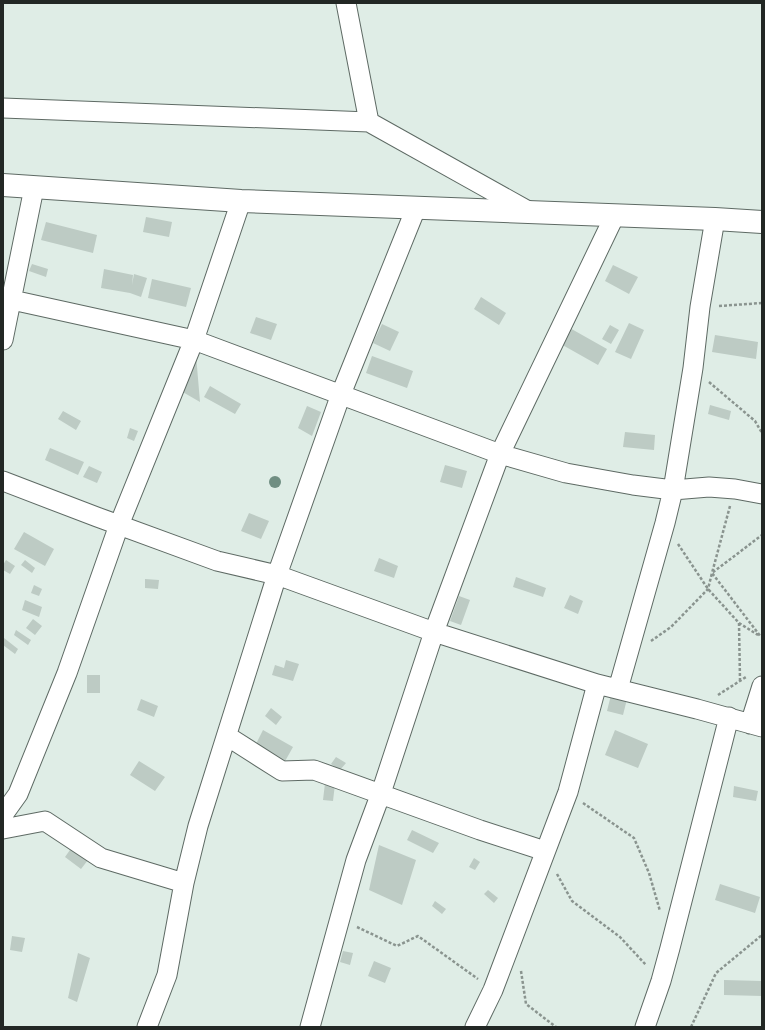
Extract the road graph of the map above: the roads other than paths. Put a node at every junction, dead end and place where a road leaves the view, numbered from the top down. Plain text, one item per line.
1 (346, 3) edge
2 (3, 108) edge
3 (369, 122) junction
4 (3, 186) edge
5 (34, 188) junction
6 (241, 201) junction
7 (416, 208) junction
8 (530, 213) junction
9 (616, 215) junction
10 (715, 219) junction
11 (762, 222) edge
12 (7, 299) edge
13 (3, 340) edge
14 (194, 340) junction
15 (341, 394) junction
16 (500, 454) junction
17 (3, 481) edge
18 (673, 490) junction
19 (762, 494) edge
20 (119, 525) junction
21 (277, 575) junction
22 (434, 632) junction
23 (756, 680) edge
24 (596, 684) junction
25 (618, 689) junction
26 (729, 718) junction
27 (756, 725) edge
28 (227, 736) junction
29 (381, 794) junction
30 (3, 815) edge
31 (3, 829) edge
32 (545, 852) junction
33 (184, 883) junction
34 (147, 1027) edge
35 (310, 1027) edge
36 (475, 1027) edge
37 (645, 1027) edge

1 - 3 street
2 - 3 street
3 - 8 street
4 - 5 street
5 - 6 street
5 - 12 street
6 - 7 street
6 - 14 street
7 - 8 street
7 - 15 street
8 - 9 street
9 - 10 street
9 - 16 street
10 - 11 street
10 - 18 street
12 - 13 street
12 - 14 street
14 - 15 street
14 - 20 street
15 - 16 street
15 - 21 street
16 - 18 street
16 - 22 street
17 - 20 street
18 - 19 street
18 - 25 street
20 - 21 street
20 - 30 street
21 - 22 street
21 - 28 street
22 - 24 street
22 - 29 street
23 - 27 street
24 - 25 street
24 - 32 street
25 - 26 street
26 - 27 street
26 - 37 street
28 - 29 street
28 - 33 street
29 - 32 street
29 - 35 street
31 - 33 street
32 - 36 street
33 - 34 street

